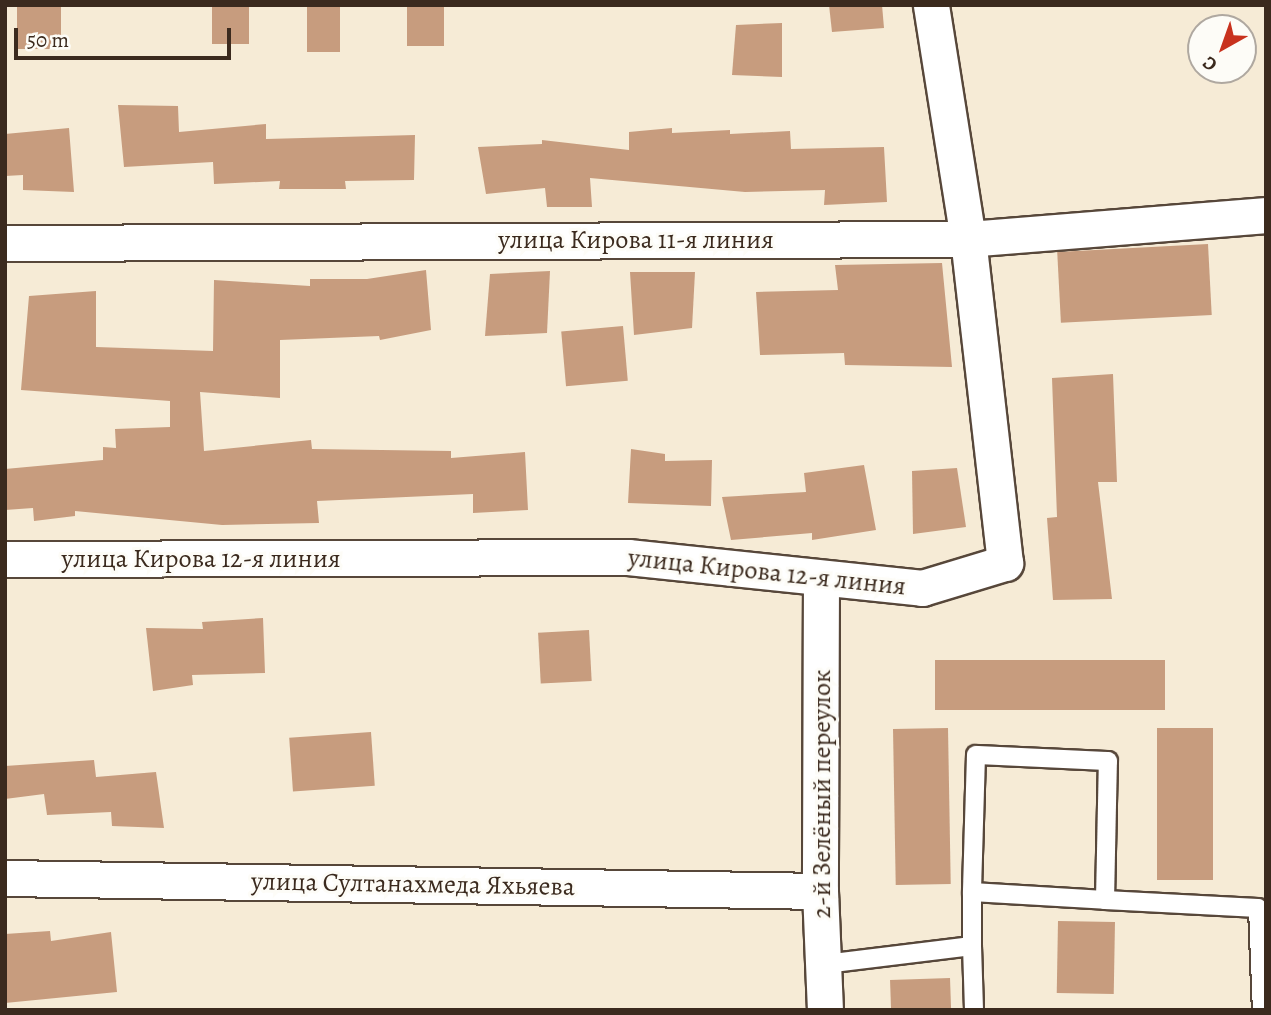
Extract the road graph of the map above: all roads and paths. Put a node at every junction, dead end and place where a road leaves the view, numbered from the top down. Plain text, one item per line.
1 (931, 5) edge
2 (1266, 215) edge
3 (968, 239) junction
4 (5, 243) edge
5 (5, 559) edge
6 (821, 578) junction
7 (5, 878) edge
8 (820, 891) junction
9 (972, 892) junction
10 (1105, 900) junction
11 (972, 946) junction
12 (825, 964) junction
13 (825, 1010) edge
14 (974, 1010) edge
15 (1262, 1010) edge

1 - 3 street, улица Кирова 12-я линия
2 - 3 street, улица Кирова 11-я линия
3 - 4 street, улица Кирова 11-я линия
3 - 6 street, улица Кирова 12-я линия
5 - 6 street, улица Кирова 12-я линия
6 - 8 street, 2-й Зелёный переулок
7 - 8 street, улица Султанахмеда Яхьяева
8 - 12 street, 2-й Зелёный переулок
9 - 10 lane
9 - 10 lane
9 - 11 lane
10 - 15 lane
11 - 12 lane
11 - 14 lane
12 - 13 street, 2-й Зелёный переулок

